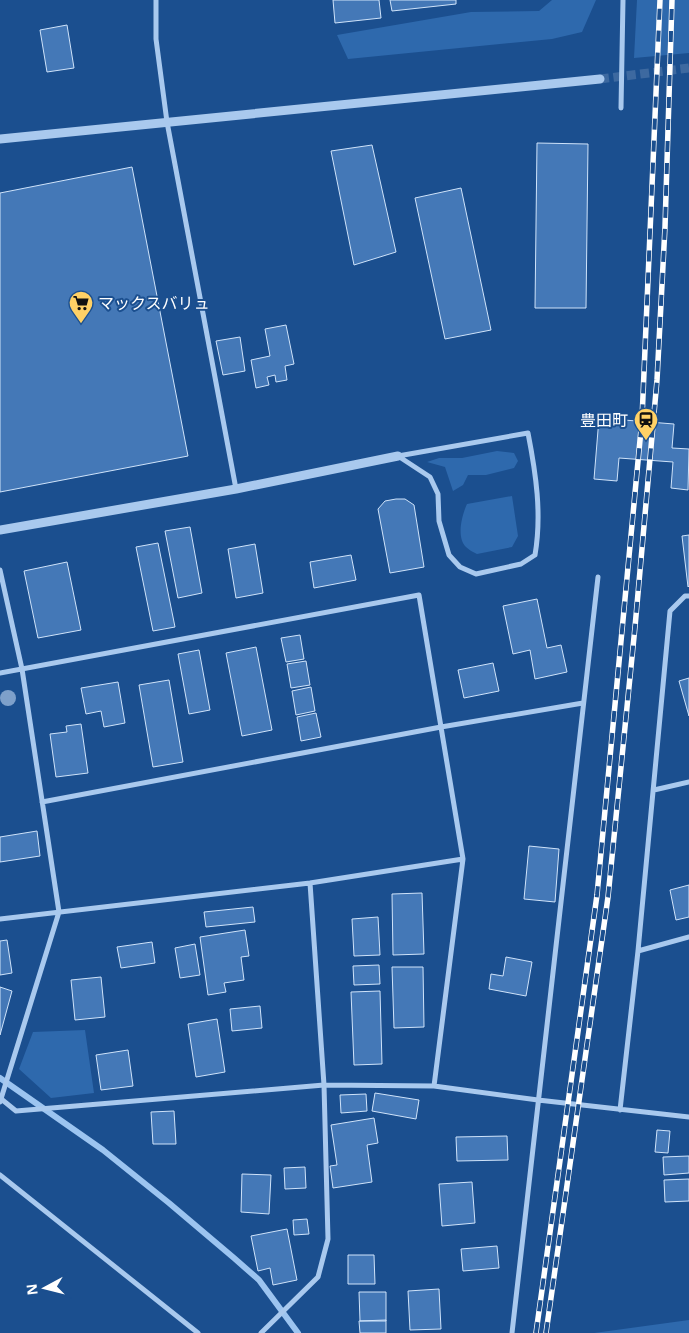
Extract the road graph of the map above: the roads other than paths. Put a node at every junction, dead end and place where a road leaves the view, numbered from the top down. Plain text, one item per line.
1 (156, 0) edge
2 (623, 0) edge
3 (600, 79) tunnel mouth
4 (621, 108) dead end
5 (167, 122) junction
6 (0, 139) edge
7 (398, 456) junction
8 (236, 489) junction
9 (0, 530) edge
10 (0, 570) edge
11 (598, 577) dead end
12 (689, 596) edge
13 (22, 669) junction
14 (0, 673) edge
15 (583, 703) junction
16 (441, 727) junction
17 (689, 782) edge
18 (654, 790) junction
19 (42, 802) junction
20 (463, 859) junction
21 (310, 883) junction
22 (59, 912) junction
23 (0, 919) edge
24 (689, 937) edge
25 (638, 951) junction
26 (324, 1085) junction
27 (434, 1086) junction
28 (0, 1099) edge
29 (538, 1100) junction
30 (620, 1110) junction
31 (689, 1116) edge
32 (0, 1175) edge
33 (198, 1333) edge
34 (261, 1333) edge
35 (512, 1333) edge

1 - 5 street
2 - 4 street
3 - 5 street
5 - 6 street
5 - 8 street
7 - 7 street
7 - 8 street
8 - 9 street
10 - 13 street
11 - 15 street
12 - 18 street
13 - 14 street
13 - 16 street
13 - 19 street
15 - 16 street
15 - 29 street
16 - 19 street
16 - 20 street
17 - 18 street
18 - 25 street
19 - 22 street
20 - 21 street
20 - 27 street
21 - 22 street
21 - 26 street
22 - 23 street
22 - 28 street
24 - 25 street
25 - 30 street
26 - 27 street
26 - 28 street
26 - 34 street
27 - 29 street
29 - 30 street
29 - 35 street
30 - 31 street
32 - 33 street

